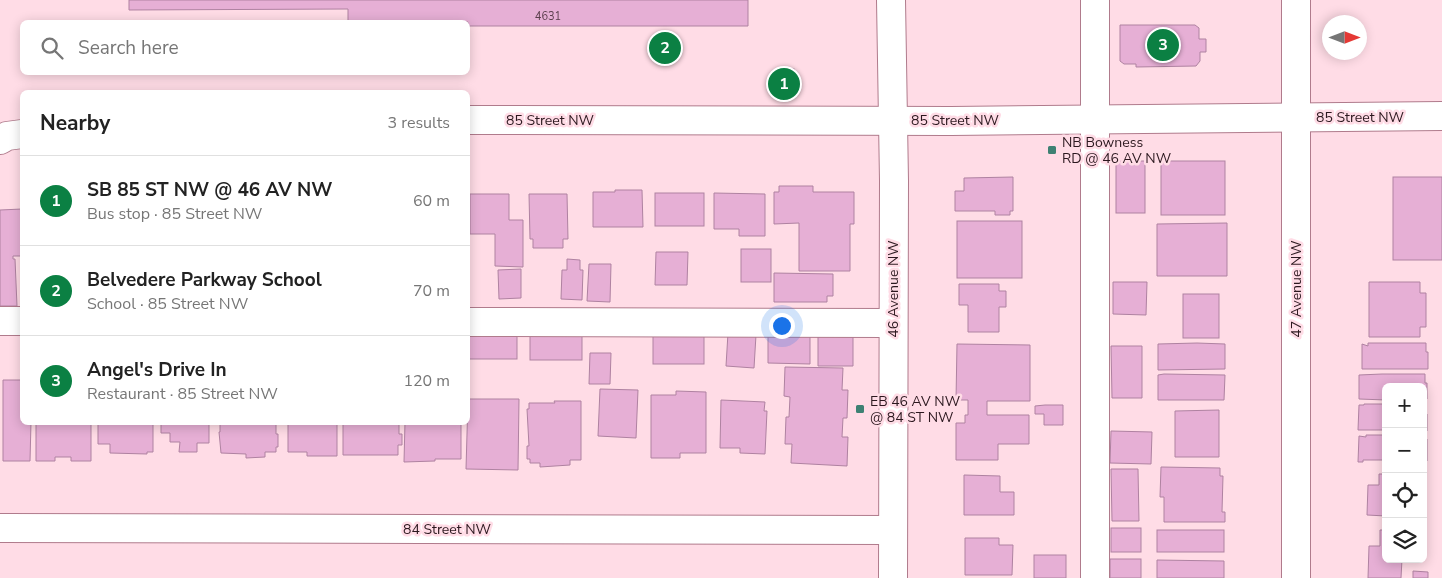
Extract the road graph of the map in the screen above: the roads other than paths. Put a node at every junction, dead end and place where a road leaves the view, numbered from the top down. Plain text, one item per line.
1 (891, 0) edge
2 (1095, 0) edge
3 (1296, 0) edge
4 (1442, 116) edge
5 (1295, 117) junction
6 (470, 120) edge
7 (893, 120) junction
8 (1095, 120) junction
9 (20, 134) edge
10 (0, 140) edge
11 (0, 321) edge
12 (20, 321) edge
13 (470, 322) edge
14 (893, 323) junction
15 (0, 528) edge
16 (893, 530) junction
17 (893, 578) edge
18 (1095, 578) edge
19 (1296, 578) edge

1 - 7 street, 46 Avenue NW
2 - 8 street
3 - 5 street, 47 Avenue NW
4 - 5 street, 85 Street NW
5 - 8 street, 85 Street NW
5 - 19 street, 47 Avenue NW
6 - 7 street, 85 Street NW
7 - 8 street, 85 Street NW
7 - 14 street, 46 Avenue NW
8 - 18 street
9 - 10 street
11 - 12 street
13 - 14 street
14 - 16 street, 46 Avenue NW
15 - 16 street, 84 Street NW
16 - 17 street, 46 Avenue NW

